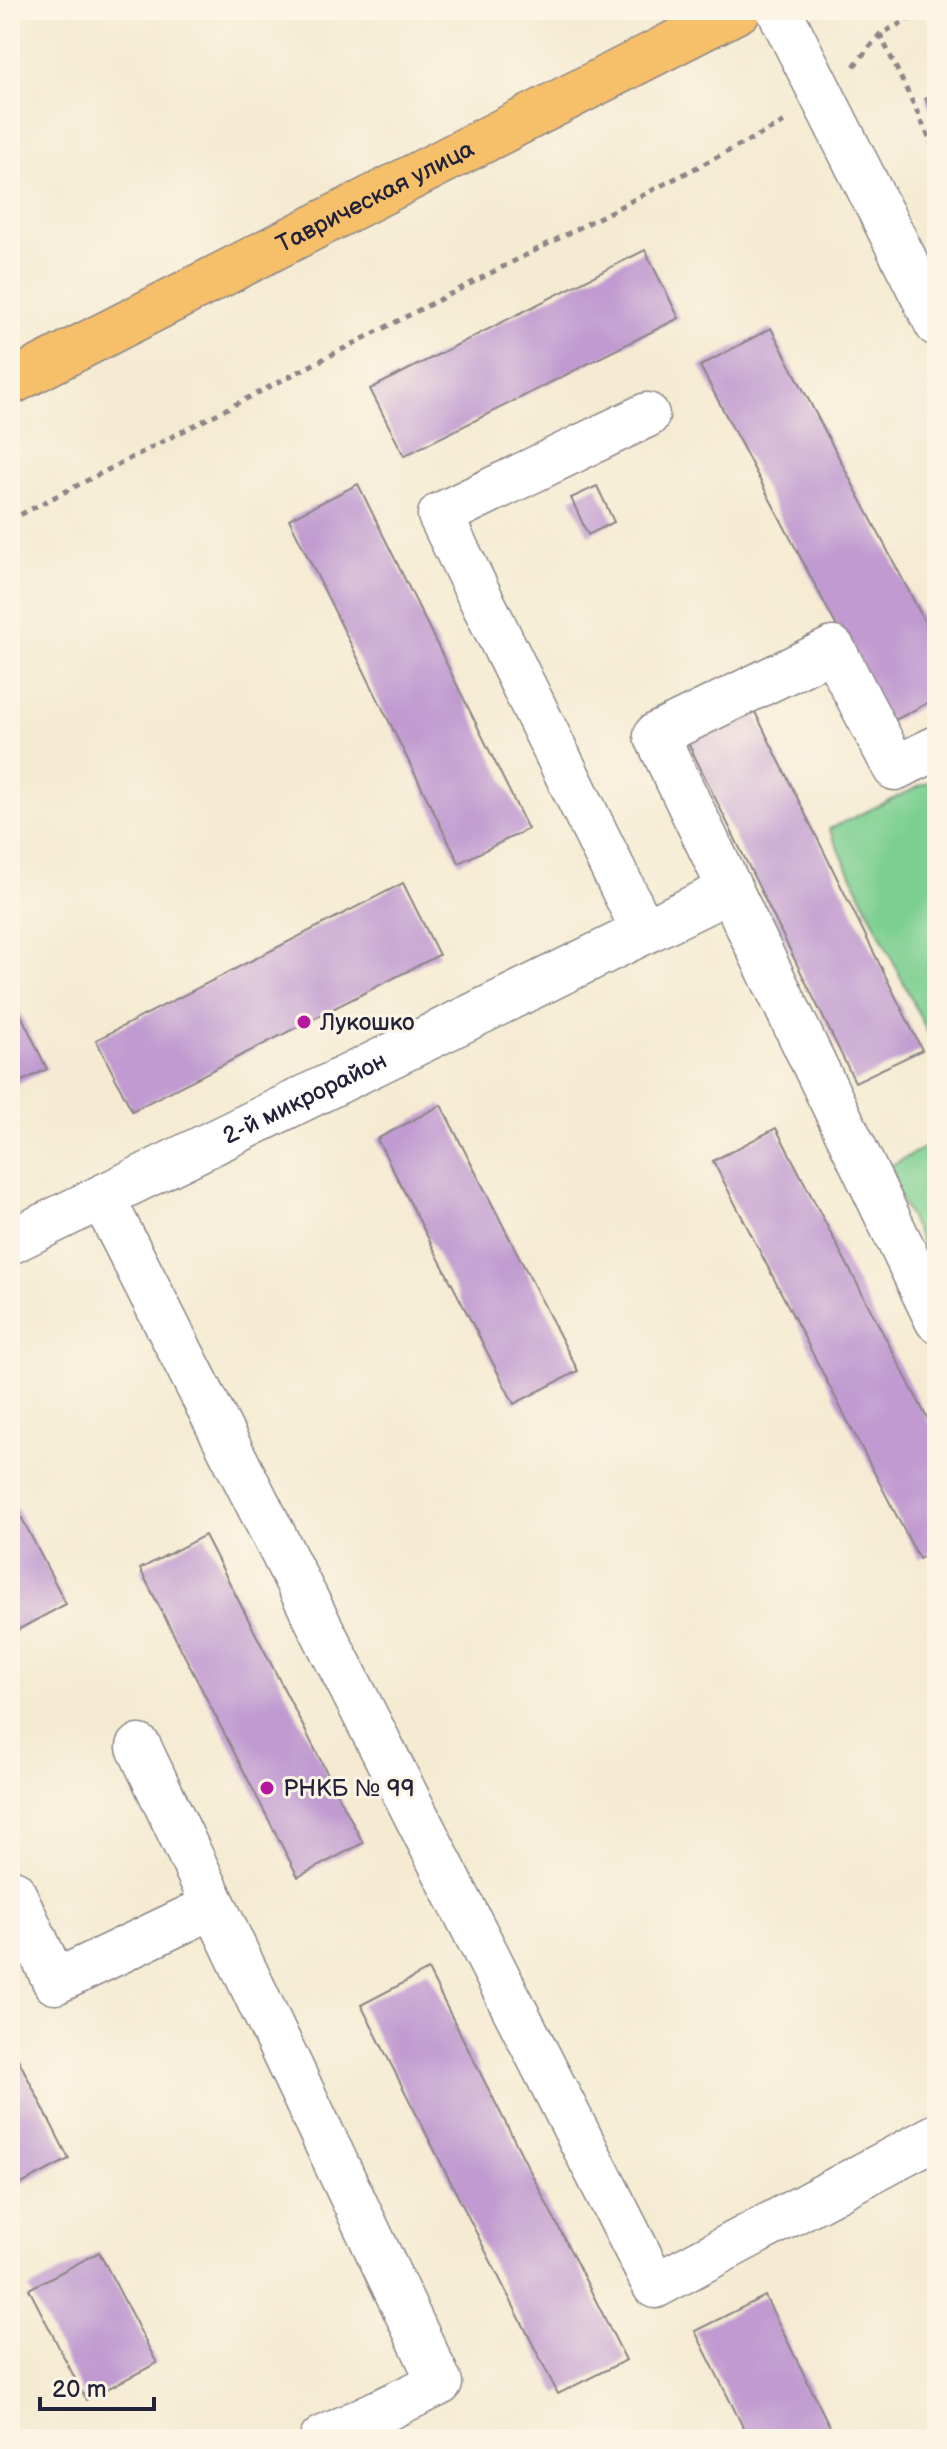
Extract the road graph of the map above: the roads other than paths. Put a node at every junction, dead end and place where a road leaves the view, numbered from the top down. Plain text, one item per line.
1 (739, 10) edge
2 (779, 10) edge
3 (922, 253) edge
4 (937, 324) edge
5 (10, 383) edge
6 (647, 415) dead end
7 (937, 748) edge
8 (730, 890) junction
9 (644, 932) junction
10 (102, 1197) junction
11 (10, 1242) edge
12 (937, 1320) edge
13 (139, 1747) dead end
14 (10, 1893) edge
15 (214, 1906) junction
16 (937, 2136) edge
17 (322, 2439) edge

1 - 5 highway, Таврическая улица
2 - 3 street
3 - 4 street
6 - 9 street
7 - 8 street
8 - 9 street, 2-й микрорайон
8 - 12 street
9 - 10 street, 2-й микрорайон
10 - 11 street, 2-й микрорайон
10 - 16 street
13 - 15 street
14 - 15 street
15 - 17 street

